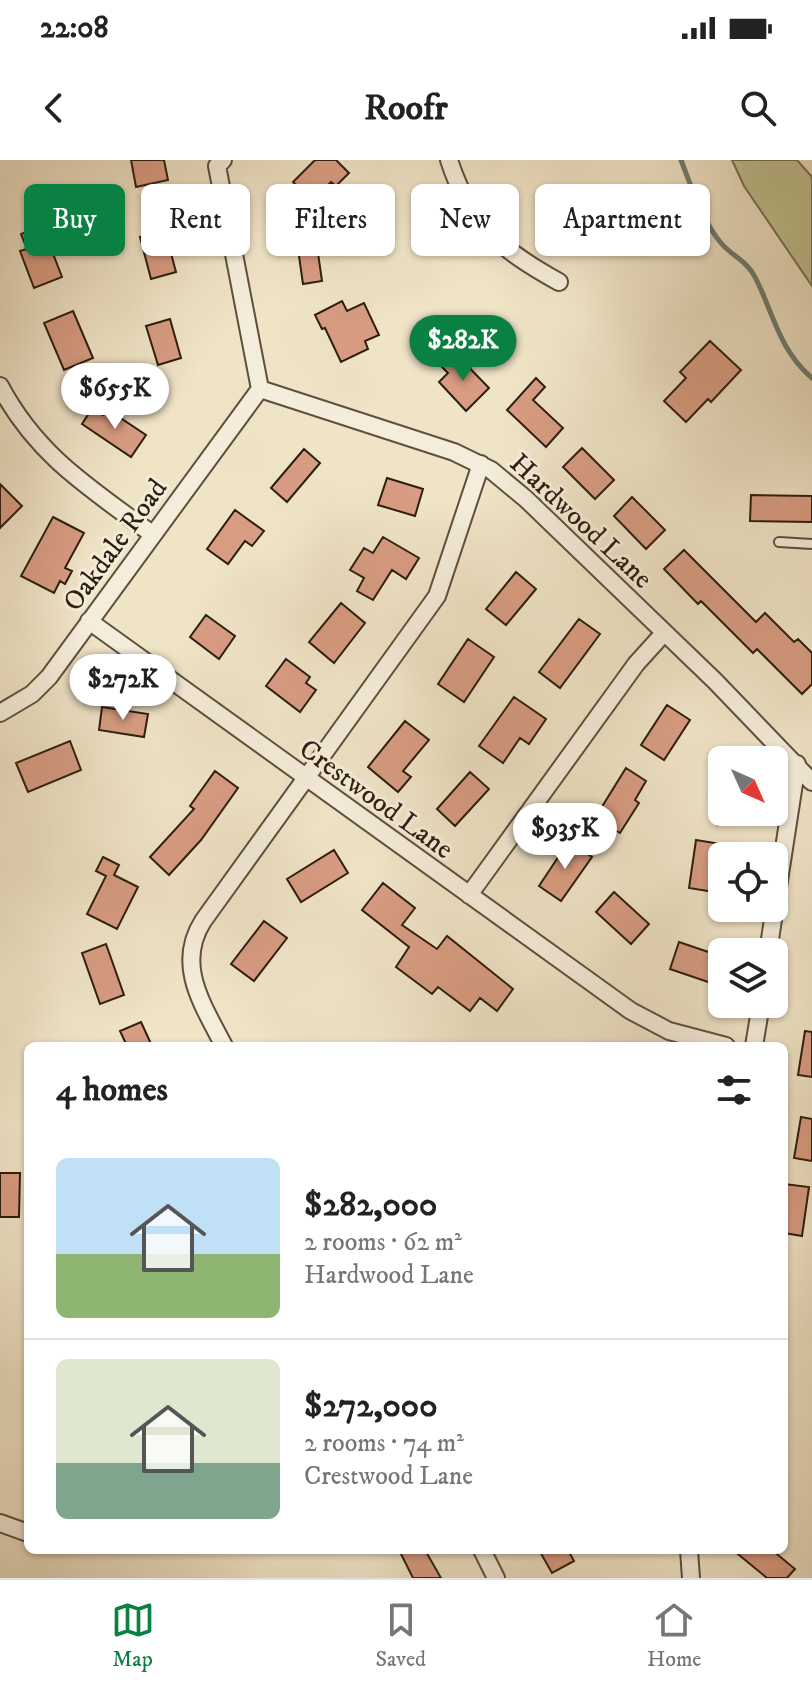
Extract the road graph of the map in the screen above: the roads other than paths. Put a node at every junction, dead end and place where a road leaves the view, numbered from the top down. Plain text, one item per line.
1 (449, 160) edge
2 (219, 162) edge
3 (559, 282) dead end
4 (0, 386) edge
5 (260, 389) junction
6 (481, 464) junction
7 (152, 534) junction
8 (779, 542) dead end
9 (812, 544) edge
10 (89, 621) junction
11 (664, 633) junction
12 (0, 713) edge
13 (797, 764) junction
14 (305, 778) junction
15 (812, 782) edge
16 (469, 895) junction
17 (770, 938) edge
18 (759, 1018) edge
19 (222, 1042) edge
20 (711, 1042) edge
21 (755, 1042) edge
22 (0, 1523) edge
23 (24, 1532) edge
24 (484, 1554) edge
25 (689, 1554) edge
26 (496, 1578) edge
27 (691, 1578) edge

1 - 3 street
2 - 5 street
4 - 7 street
5 - 6 street, Hardwood Lane
5 - 7 street, Oakdale Road
6 - 11 street, Hardwood Lane
6 - 14 street
7 - 10 street, Oakdale Road
8 - 9 lane
10 - 12 street, Oakdale Road
10 - 14 street, Crestwood Lane
11 - 13 street, Hardwood Lane
11 - 16 street
13 - 15 street, Hardwood Lane
13 - 17 street
14 - 16 street, Crestwood Lane
14 - 19 street
16 - 20 street, Crestwood Lane
18 - 21 street
22 - 23 street
24 - 26 street
25 - 27 street

